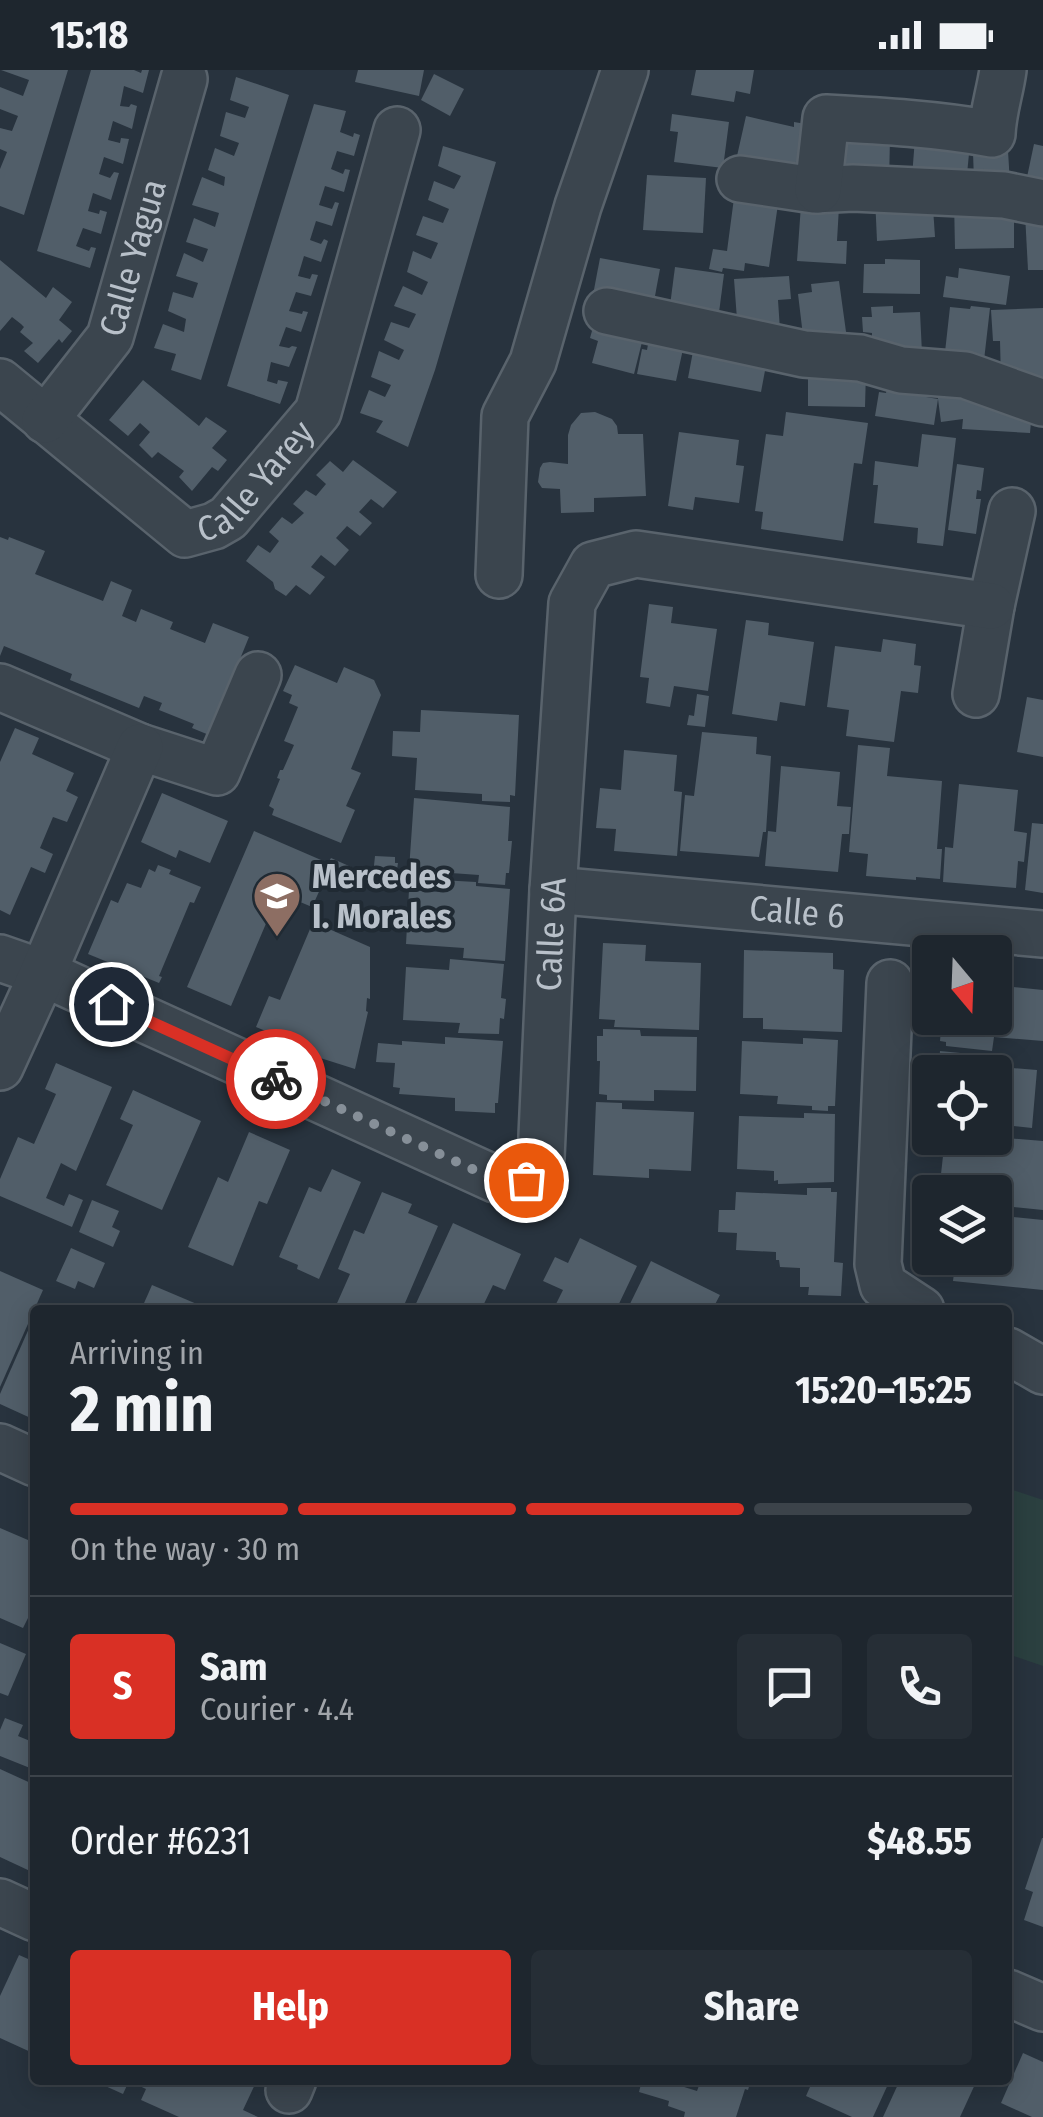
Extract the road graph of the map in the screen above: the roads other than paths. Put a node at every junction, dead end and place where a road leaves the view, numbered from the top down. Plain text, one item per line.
1 (625, 70) edge
2 (1003, 70) edge
3 (184, 79) dead end
4 (398, 130) dead end
5 (740, 179) dead end
6 (818, 190) junction
7 (1043, 203) edge
8 (607, 312) dead end
9 (0, 382) edge
10 (1043, 403) edge
11 (45, 420) junction
12 (1012, 511) dead end
13 (499, 575) dead end
14 (992, 606) junction
15 (258, 675) dead end
16 (0, 686) edge
17 (976, 694) dead end
18 (140, 747) junction
19 (553, 890) junction
20 (1043, 934) edge
21 (0, 958) edge
22 (43, 973) junction
23 (890, 983) dead end
24 (0, 1066) edge
25 (914, 1305) edge
26 (0, 1447) edge
27 (30, 1460) edge
28 (0, 1902) edge
29 (30, 1916) edge
30 (1012, 1994) edge
31 (1043, 2008) edge

1 - 13 street
2 - 6 street
3 - 11 street, Calle Yagua
4 - 11 street, Calle Yarey
5 - 6 street
6 - 7 street
8 - 10 street
9 - 11 street, Calle Yarey
12 - 14 street
14 - 17 street
14 - 19 street, Calle 6A
15 - 18 street
16 - 18 street
18 - 22 street
19 - 20 street, Calle 6
19 - 22 street, Calle 6A
21 - 22 street
22 - 24 street
23 - 25 street
26 - 27 street
28 - 29 street
30 - 31 street

